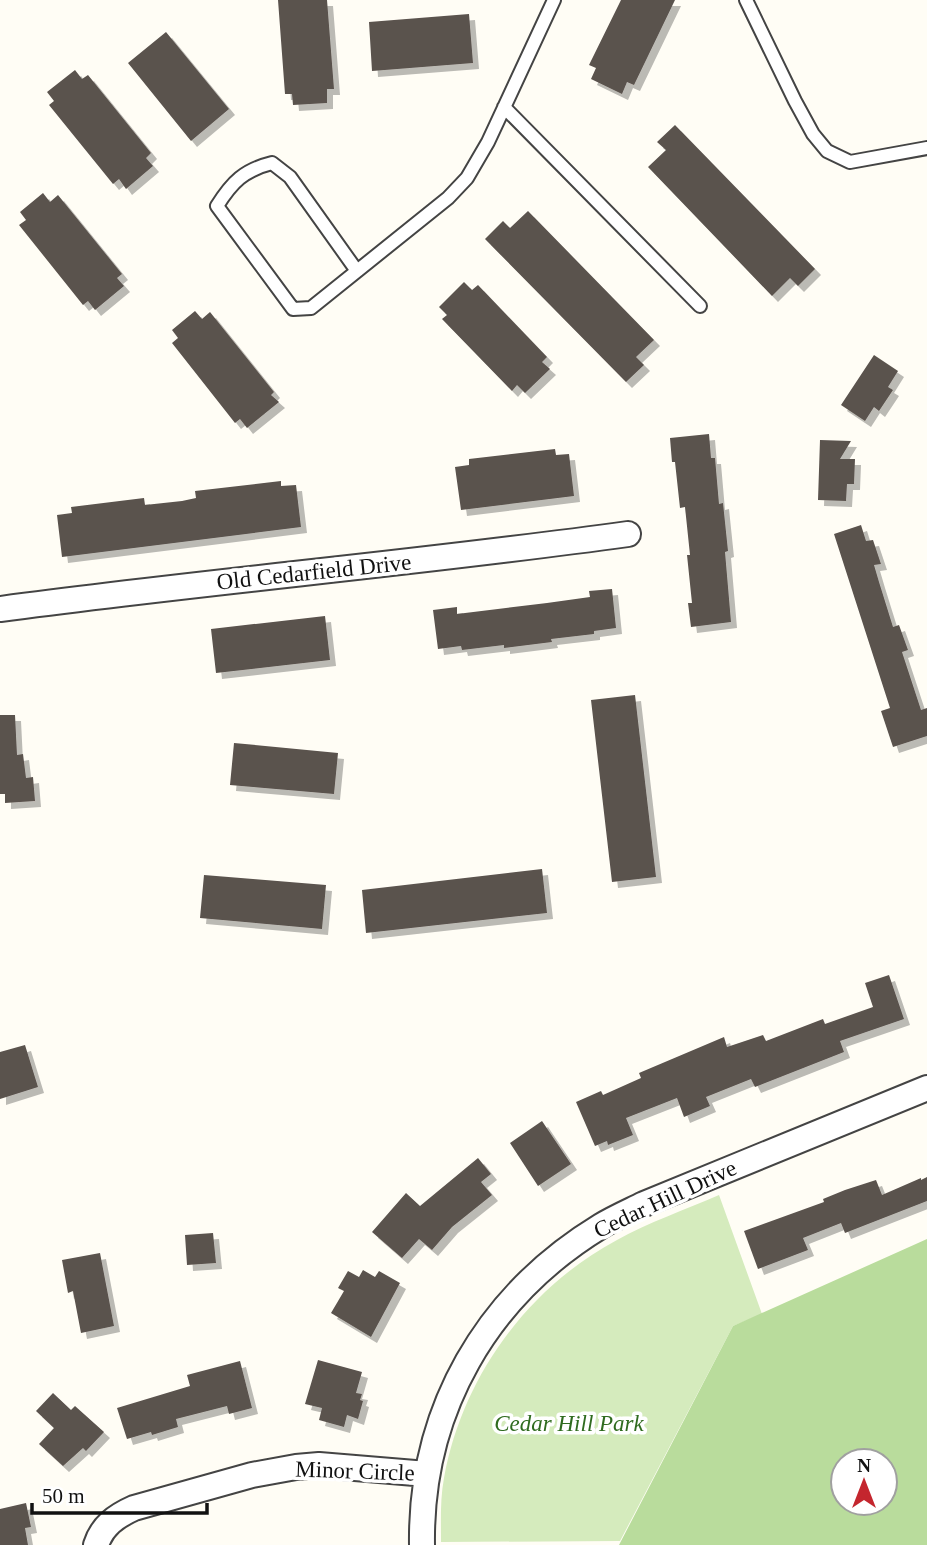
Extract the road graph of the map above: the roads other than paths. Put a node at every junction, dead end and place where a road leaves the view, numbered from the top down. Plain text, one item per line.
1 (554, 0) edge
2 (746, 0) edge
3 (504, 107) junction
4 (927, 148) edge
5 (357, 271) junction
6 (700, 306) dead end
7 (628, 534) dead end
8 (0, 609) edge
9 (927, 1088) edge
10 (427, 1474) junction
11 (96, 1545) edge
12 (422, 1545) edge

1 - 3 lane
2 - 4 lane
3 - 5 lane
3 - 6 lane
5 - 5 lane
7 - 8 street, Old Cedarfield Drive
9 - 10 street, Cedar Hill Drive
10 - 11 street, Minor Circle
10 - 12 street, Cedar Hill Drive

